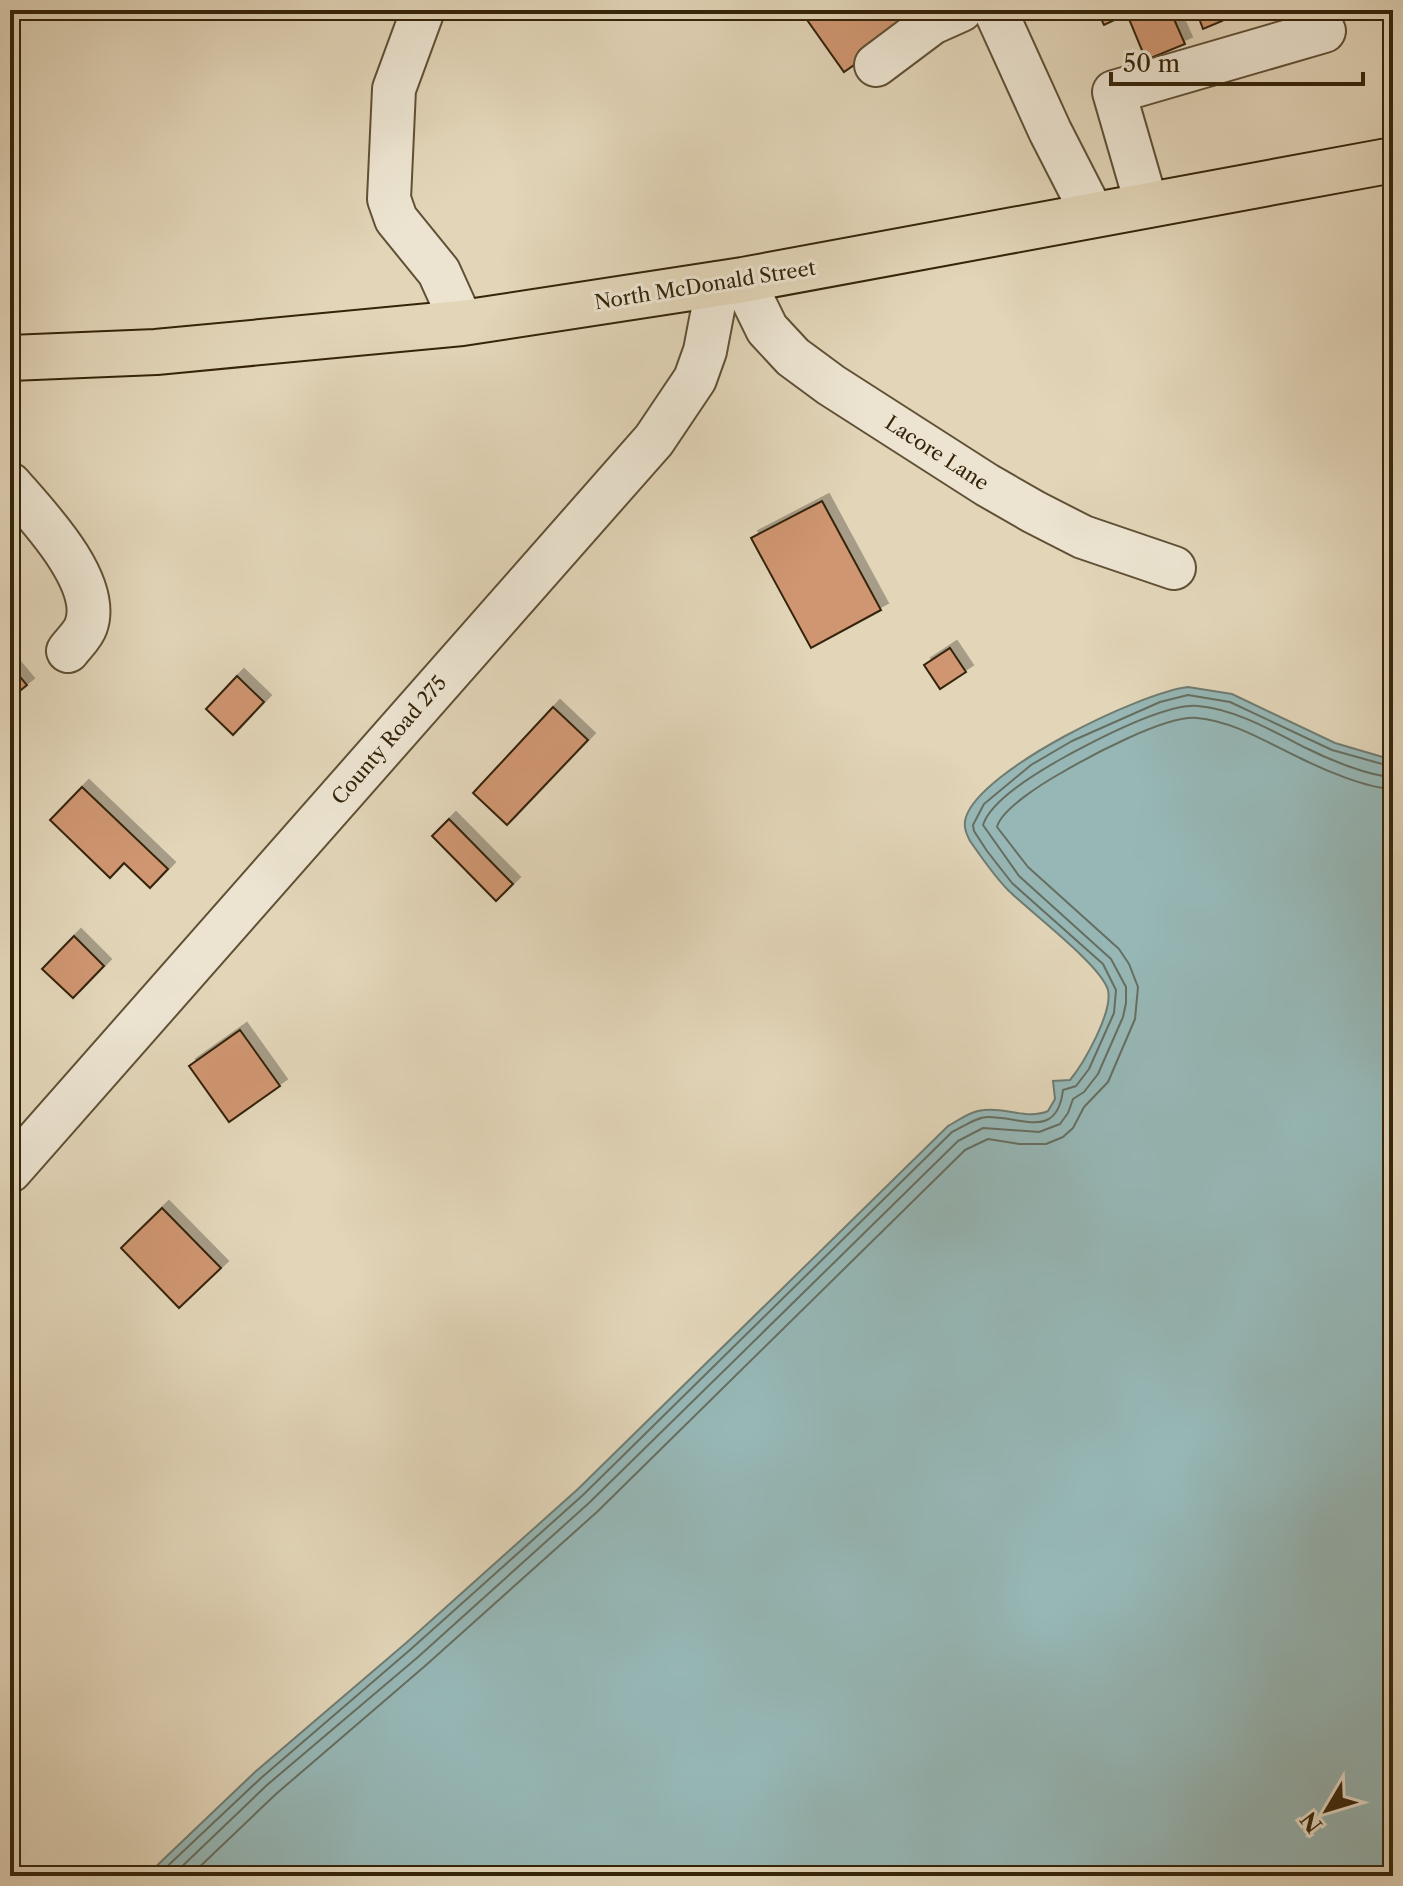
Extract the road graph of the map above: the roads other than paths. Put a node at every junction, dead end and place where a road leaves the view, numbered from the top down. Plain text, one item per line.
1 (423, 10) edge
2 (961, 10) edge
3 (995, 10) edge
4 (1324, 31) dead end
5 (876, 65) dead end
6 (1393, 160) edge
7 (1147, 206) junction
8 (1093, 215) junction
9 (731, 282) junction
10 (462, 323) junction
11 (10, 358) edge
12 (10, 484) edge
13 (1174, 568) dead end
14 (68, 651) dead end
15 (10, 1171) edge

1 - 10 street
2 - 5 street
3 - 8 street
4 - 7 street
6 - 7 main road, North McDonald Street
7 - 8 main road, North McDonald Street
8 - 9 main road, North McDonald Street
9 - 10 main road, North McDonald Street
9 - 13 street, Lacore Lane
9 - 15 street, County Road 275
10 - 11 main road, North McDonald Street
12 - 14 street

